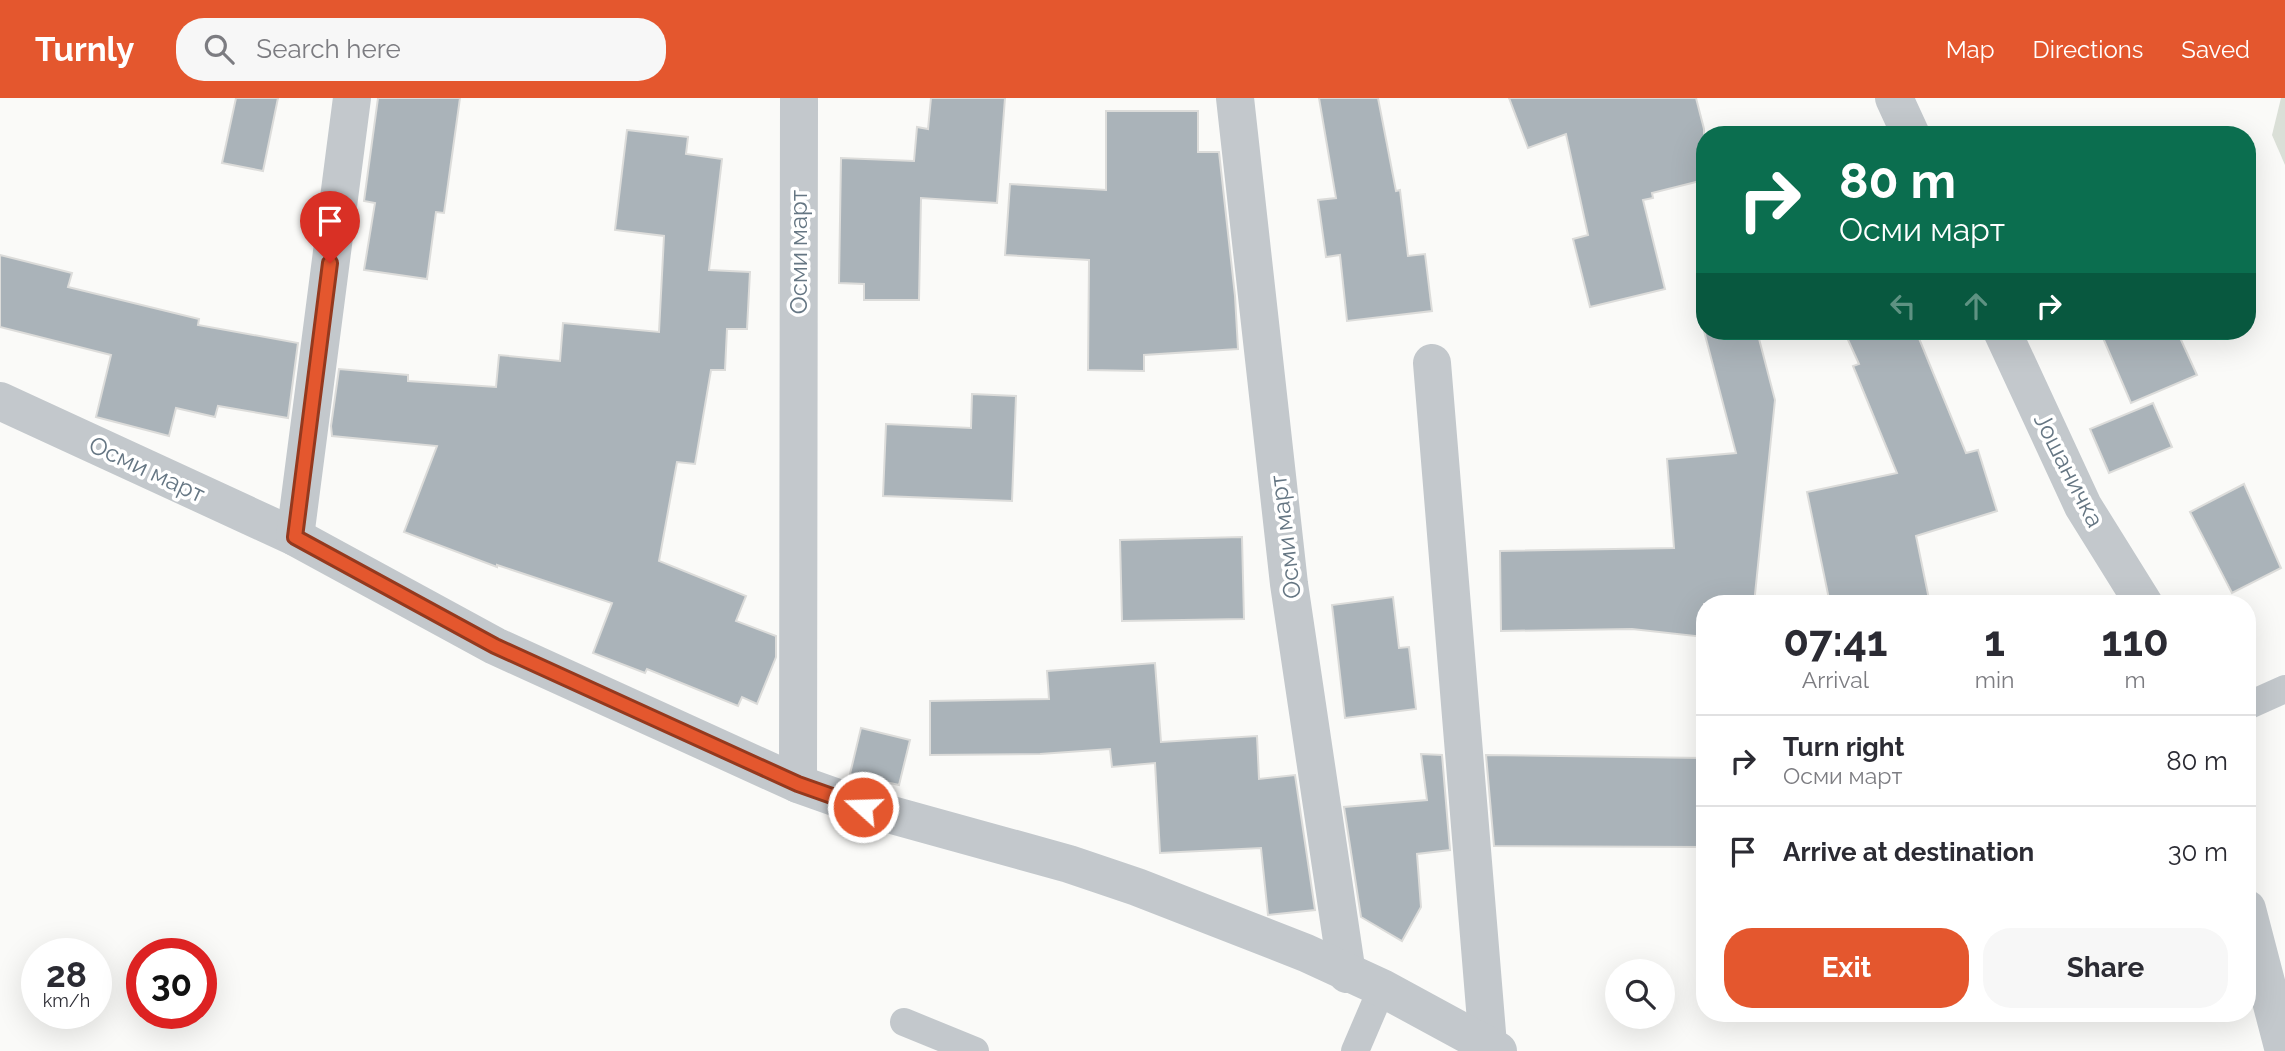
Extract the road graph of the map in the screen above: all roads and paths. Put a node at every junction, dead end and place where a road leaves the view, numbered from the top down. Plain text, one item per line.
1 (352, 98) edge
2 (799, 98) edge
3 (1235, 98) edge
4 (1894, 98) edge
5 (1907, 126) edge
6 (2006, 340) edge
7 (1432, 363) dead end
8 (0, 401) edge
9 (295, 537) junction
10 (2138, 595) edge
11 (2285, 689) edge
12 (2256, 702) edge
13 (798, 784) junction
14 (2256, 944) edge
15 (1365, 981) junction
16 (904, 1022) dead end
17 (1493, 1048) edge
18 (975, 1051) edge
19 (1355, 1051) edge
20 (2284, 1051) edge

1 - 9 street
2 - 13 street, Осми март
3 - 15 street, Осми март
4 - 5 street
6 - 10 street, Јошаничка
7 - 17 street, Осми март
8 - 9 street, Осми март
9 - 13 street, Осми март
11 - 12 lane
13 - 15 street, Осми март
14 - 20 street
15 - 17 street, Осми март
15 - 19 lane
16 - 18 lane

